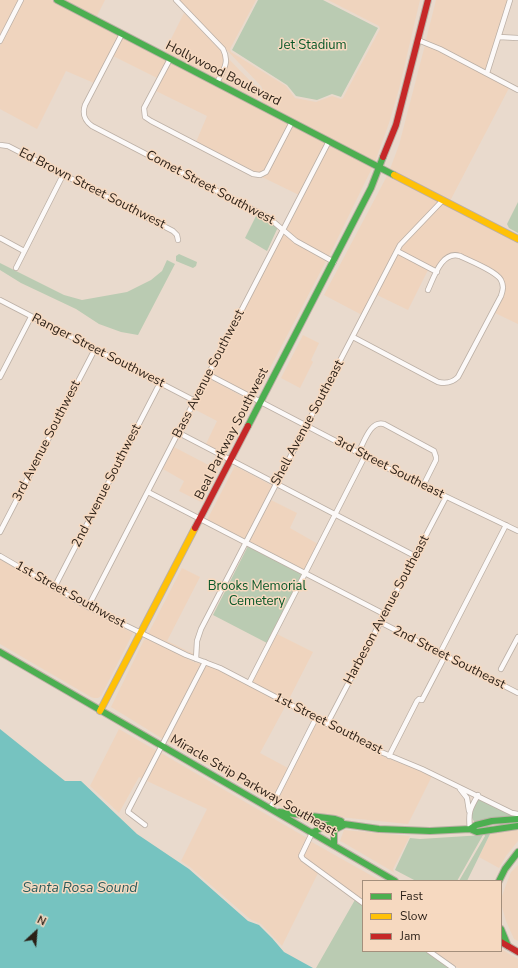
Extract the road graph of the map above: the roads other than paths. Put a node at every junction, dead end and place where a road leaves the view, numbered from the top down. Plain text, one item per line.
1 (21, 0) edge
2 (56, 0) edge
3 (176, 0) edge
4 (428, 0) edge
5 (510, 0) edge
6 (122, 34) junction
7 (498, 37) junction
8 (518, 38) edge
9 (418, 40) junction
10 (0, 41) edge
11 (170, 59) junction
12 (487, 73) junction
13 (217, 83) junction
14 (518, 90) edge
15 (292, 122) junction
16 (329, 141) junction
17 (0, 145) edge
18 (380, 167) junction
19 (63, 175) junction
20 (443, 200) junction
21 (283, 230) junction
22 (0, 238) edge
23 (518, 239) edge
24 (178, 240) dead end
25 (24, 251) junction
26 (397, 251) junction
27 (334, 262) junction
28 (16, 268) dead end
29 (437, 272) junction
30 (428, 290) dead end
31 (0, 300) edge
32 (31, 317) junction
33 (353, 337) junction
34 (94, 349) junction
35 (209, 375) junction
36 (0, 377) edge
37 (160, 383) junction
38 (195, 401) junction
39 (261, 402) junction
40 (307, 426) junction
41 (179, 433) junction
42 (358, 453) junction
43 (365, 456) junction
44 (231, 460) junction
45 (276, 484) junction
46 (423, 486) junction
47 (148, 492) junction
48 (446, 497) junction
49 (335, 515) junction
50 (200, 519) junction
51 (506, 525) junction
52 (518, 531) edge
53 (0, 532) edge
54 (246, 543) junction
55 (0, 556) edge
56 (415, 556) junction
57 (306, 573) junction
58 (54, 588) junction
59 (88, 608) junction
60 (384, 614) junction
61 (380, 622) junction
62 (141, 633) junction
63 (518, 636) edge
64 (0, 652) edge
65 (440, 653) junction
66 (445, 656) junction
67 (196, 659) junction
68 (205, 662) junction
69 (501, 670) dead end
70 (249, 683) junction
71 (518, 693) edge
72 (100, 711) junction
73 (316, 718) junction
74 (327, 724) junction
75 (162, 746) junction
76 (389, 756) junction
77 (457, 786) junction
78 (478, 795) junction
79 (273, 810) junction
80 (469, 814) junction
81 (518, 816) edge
82 (347, 824) junction
83 (146, 825) dead end
84 (518, 826) edge
85 (470, 828) junction
86 (312, 833) junction
87 (334, 845) junction
88 (518, 852) edge
89 (394, 880) edge
90 (500, 880) edge
91 (362, 902) edge
92 (502, 931) edge
93 (502, 943) edge
94 (508, 946) junction
95 (430, 952) edge
96 (518, 952) edge
97 (453, 968) edge

1 - 10 street
2 - 6 main road, Hollywood Boulevard
3 - 13 street
4 - 9 main road, Beal Parkway Southwest
5 - 7 street
6 - 11 main road, Hollywood Boulevard
6 - 21 street, Comet Street Southwest
7 - 8 street
7 - 12 street
9 - 12 street
9 - 18 main road, Beal Parkway Southwest
11 - 13 main road, Hollywood Boulevard
11 - 15 street
12 - 14 street
13 - 15 main road, Hollywood Boulevard
15 - 16 main road, Hollywood Boulevard
16 - 18 main road, Hollywood Boulevard
16 - 21 street, Bass Avenue Southwest
17 - 19 street, Ed Brown Street Southwest
18 - 20 main road, Hollywood Boulevard
18 - 27 main road, Beal Parkway Southwest
19 - 24 street, Ed Brown Street Southwest
19 - 25 street
20 - 23 main road, Hollywood Boulevard
20 - 26 street, Shell Avenue Southeast
21 - 27 street, Comet Street Southwest
21 - 35 street, Bass Avenue Southwest
22 - 25 street
25 - 28 street
26 - 29 street
26 - 33 street, Shell Avenue Southeast
27 - 39 main road, Beal Parkway Southwest
29 - 30 street
29 - 33 street
31 - 32 street, Ranger Street Southwest
32 - 34 street, Ranger Street Southwest
32 - 36 street
33 - 40 street, Shell Avenue Southeast
34 - 37 street, Ranger Street Southwest
34 - 53 street, 3rd Avenue Southwest
35 - 38 street, Bass Avenue Southwest
35 - 39 street, 3rd Street Southeast
37 - 38 street, Ranger Street Southwest
37 - 58 street, 2nd Avenue Southwest
38 - 41 street, Bass Avenue Southwest
39 - 40 street, 3rd Street Southeast
39 - 44 main road, Beal Parkway Southwest
40 - 42 street, 3rd Street Southeast
40 - 45 street, Shell Avenue Southeast
41 - 44 street
41 - 47 street, Bass Avenue Southwest
42 - 43 street, 3rd Street Southeast
42 - 46 street
43 - 46 street, 3rd Street Southeast
43 - 49 street
44 - 45 street
44 - 50 main road, Beal Parkway Southwest
45 - 49 street
45 - 54 street, Shell Avenue Southeast
46 - 48 street, 3rd Street Southeast
47 - 50 street, 2nd Street Southeast
47 - 59 street, Bass Avenue Southwest
48 - 51 street, 3rd Street Southeast
48 - 56 street, Harbeson Avenue Southeast
49 - 56 street
49 - 57 street
50 - 54 street, 2nd Street Southeast
50 - 62 main road, Beal Parkway Southwest
51 - 52 street, 3rd Street Southeast
51 - 65 street
54 - 57 street, 2nd Street Southeast
54 - 67 street, Shell Avenue Southeast
55 - 58 street, 1st Street Southwest
56 - 60 street, Harbeson Avenue Southeast
57 - 60 street, 2nd Street Southeast
57 - 70 street
58 - 59 street, 1st Street Southwest
59 - 62 street, 1st Street Southwest
60 - 61 street, Harbeson Avenue Southeast
61 - 65 street, 2nd Street Southeast
61 - 74 street, Harbeson Avenue Southeast
62 - 67 street, 1st Street Southeast
62 - 72 main road, Beal Parkway Southwest
63 - 69 street
64 - 72 main road, Miracle Strip Parkway Southeast
65 - 66 street, 2nd Street Southeast
66 - 71 street, 2nd Street Southeast
66 - 76 street
67 - 68 street, 1st Street Southeast
68 - 70 street, 1st Street Southeast
68 - 75 street
70 - 73 street, 1st Street Southeast
72 - 75 main road, Miracle Strip Parkway Southeast
73 - 74 street, 1st Street Southeast
73 - 79 street
74 - 76 street, 1st Street Southeast
75 - 79 main road, Miracle Strip Parkway Southeast
75 - 83 street
76 - 77 street, 1st Street Southeast
77 - 78 street, 1st Street Southeast
77 - 80 street
78 - 80 street
78 - 81 street, 1st Street Southeast
79 - 82 main road
79 - 86 main road, Miracle Strip Parkway Southeast
80 - 85 street
81 - 85 main road
82 - 85 main road
82 - 86 main road
82 - 87 main road
84 - 85 main road
86 - 87 main road, Miracle Strip Parkway Southeast
86 - 91 street
87 - 89 main road, Miracle Strip Parkway Southeast
88 - 90 main road
92 - 94 main road
93 - 94 main road
94 - 96 main road
95 - 97 street

